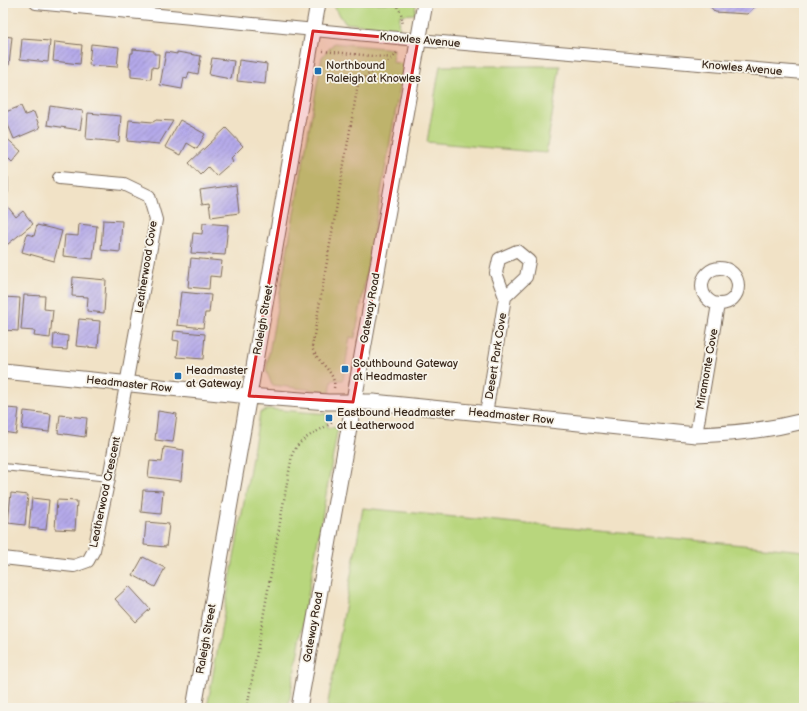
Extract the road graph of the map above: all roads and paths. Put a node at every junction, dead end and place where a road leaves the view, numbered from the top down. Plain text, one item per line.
1 (36, 3) edge
2 (318, 3) edge
3 (396, 3) edge
4 (425, 3) edge
5 (401, 12) dead end
6 (314, 31) junction
7 (418, 40) junction
8 (310, 49) junction
9 (804, 74) edge
10 (58, 178) dead end
11 (505, 297) dead end
12 (718, 304) dead end
13 (3, 371) edge
14 (335, 382) dead end
15 (126, 384) junction
16 (249, 396) junction
17 (353, 402) junction
18 (486, 414) junction
19 (804, 422) edge
20 (331, 424) dead end
21 (696, 435) junction
22 (3, 467) edge
23 (109, 478) junction
24 (3, 558) edge
25 (194, 708) edge
26 (247, 708) edge
27 (299, 708) edge

1 - 6 street, Knowles Avenue
2 - 6 street, Raleigh Street
3 - 5 path
4 - 7 street, Gateway Road
6 - 7 street, Knowles Avenue
6 - 8 street, Raleigh Street
7 - 9 street, Knowles Avenue
7 - 17 street, Gateway Road
8 - 14 path
8 - 16 street, Raleigh Street
10 - 15 street, Leatherwood Cove
11 - 18 street, Desert Park Cove
12 - 21 street, Miramonte Cove
13 - 15 street, Headmaster Row
15 - 16 street, Headmaster Row
15 - 23 street, Leatherwood Crescent
16 - 17 street, Headmaster Row
16 - 25 street, Raleigh Street
17 - 18 street, Headmaster Row
17 - 27 street, Gateway Road
18 - 21 street, Headmaster Row
19 - 21 street, Headmaster Row
20 - 26 path
22 - 23 lane
23 - 24 street, Leatherwood Crescent

